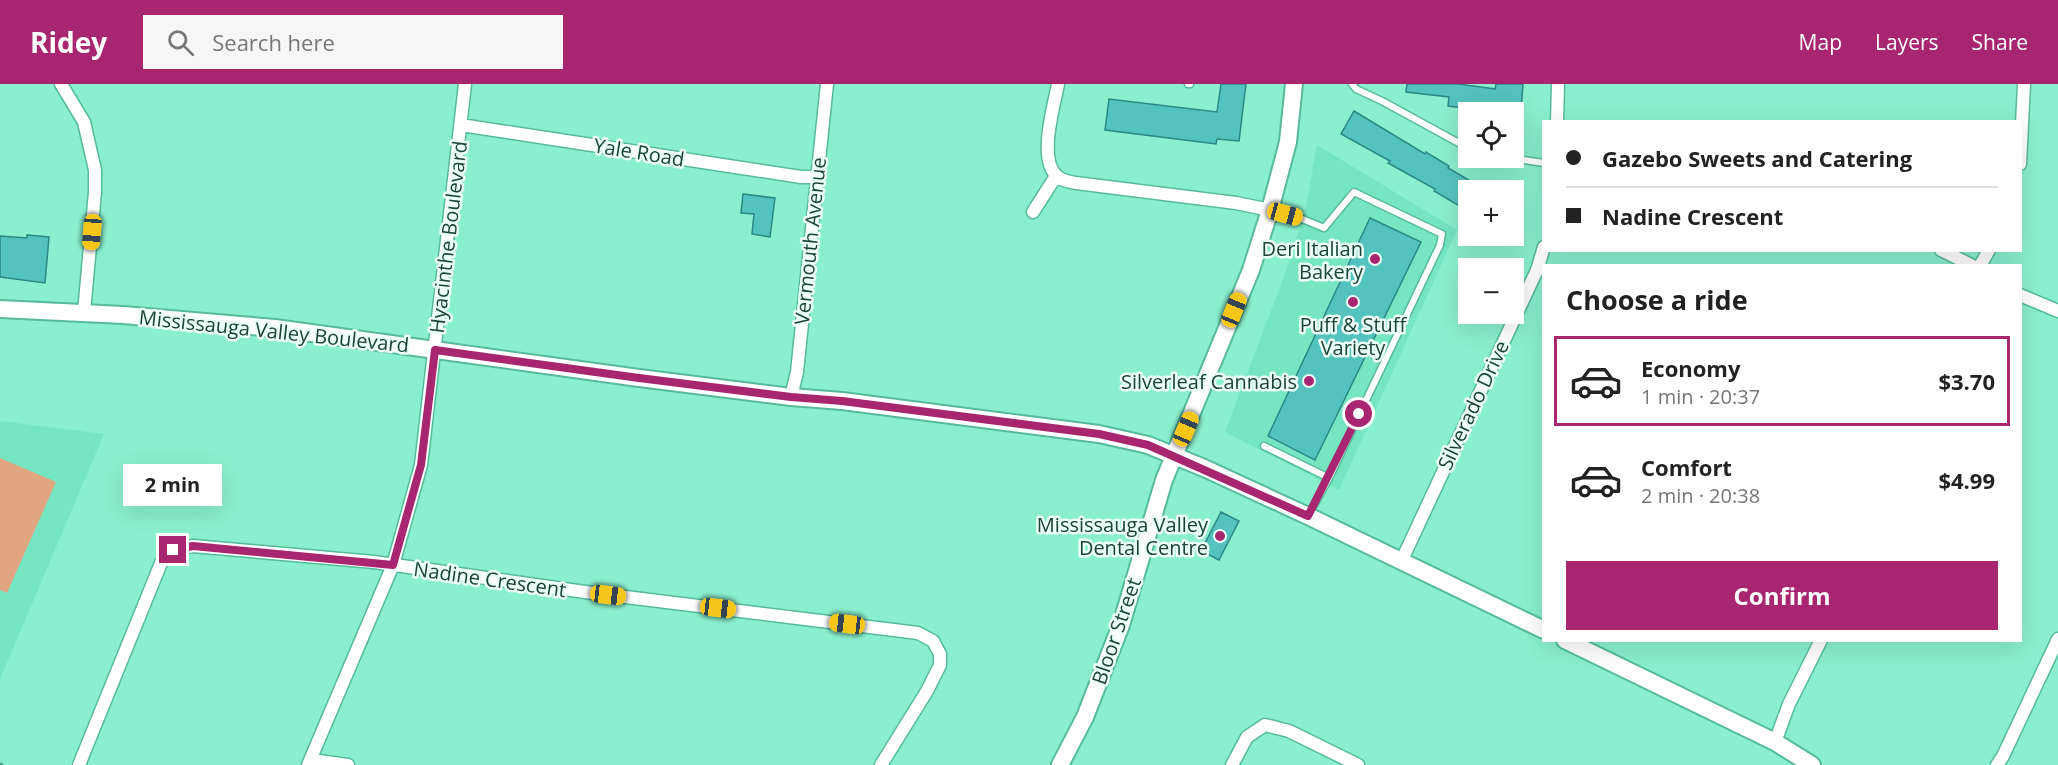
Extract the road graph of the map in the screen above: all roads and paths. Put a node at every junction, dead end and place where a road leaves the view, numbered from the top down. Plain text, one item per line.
1 (61, 84) edge
2 (465, 84) edge
3 (827, 84) edge
4 (1058, 84) edge
5 (1294, 84) edge
6 (1352, 84) edge
7 (1558, 84) edge
8 (2024, 84) edge
9 (1557, 120) edge
10 (2022, 124) edge
11 (462, 125) junction
12 (1458, 143) edge
13 (1524, 160) edge
14 (1542, 163) edge
15 (1056, 176) junction
16 (816, 177) junction
17 (1270, 210) junction
18 (1033, 212) dead end
19 (1542, 252) edge
20 (1945, 252) edge
21 (1969, 264) edge
22 (2022, 296) edge
23 (0, 309) edge
24 (2058, 311) edge
25 (84, 312) junction
26 (435, 350) junction
27 (791, 397) junction
28 (1264, 446) dead end
29 (1174, 456) junction
30 (1329, 478) junction
31 (1308, 516) junction
32 (1401, 562) junction
33 (393, 565) junction
34 (1542, 629) edge
35 (2058, 639) edge
36 (1573, 642) edge
37 (1820, 642) edge
38 (1590, 646) edge
39 (1774, 742) junction
40 (310, 762) edge
41 (79, 765) edge
42 (348, 765) edge
43 (880, 765) edge
44 (1060, 765) edge
45 (1232, 765) edge
46 (1358, 765) edge
47 (1812, 765) edge
48 (1997, 765) edge

1 - 25 street
2 - 11 street, Hyacinthe Boulevard
3 - 16 street, Vermouth Avenue
4 - 15 street
5 - 17 street, Bloor Street
6 - 12 lane
7 - 9 street
8 - 10 street
11 - 16 street, Yale Road
11 - 26 street, Hyacinthe Boulevard
13 - 14 lane
15 - 17 street
15 - 18 street
16 - 27 street, Vermouth Avenue
17 - 29 street, Bloor Street
17 - 30 lane
19 - 32 street, Silverado Drive
20 - 21 street
22 - 24 street
23 - 25 street, Mississauga Valley Boulevard
25 - 26 street, Mississauga Valley Boulevard
26 - 27 street, Mississauga Valley Boulevard
26 - 33 street, Hyacinthe Boulevard
27 - 29 street, Mississauga Valley Boulevard
28 - 30 lane
29 - 31 street, Mississauga Valley Boulevard
29 - 44 street, Bloor Street
30 - 31 lane
31 - 32 street, Mississauga Valley Boulevard
32 - 34 street, Mississauga Valley Boulevard
33 - 40 street, Hyacinthe Boulevard
33 - 41 street, Nadine Crescent
33 - 43 street, Nadine Crescent
35 - 48 street
36 - 38 street
37 - 39 street
38 - 39 street
39 - 47 street
40 - 42 street
45 - 46 street

